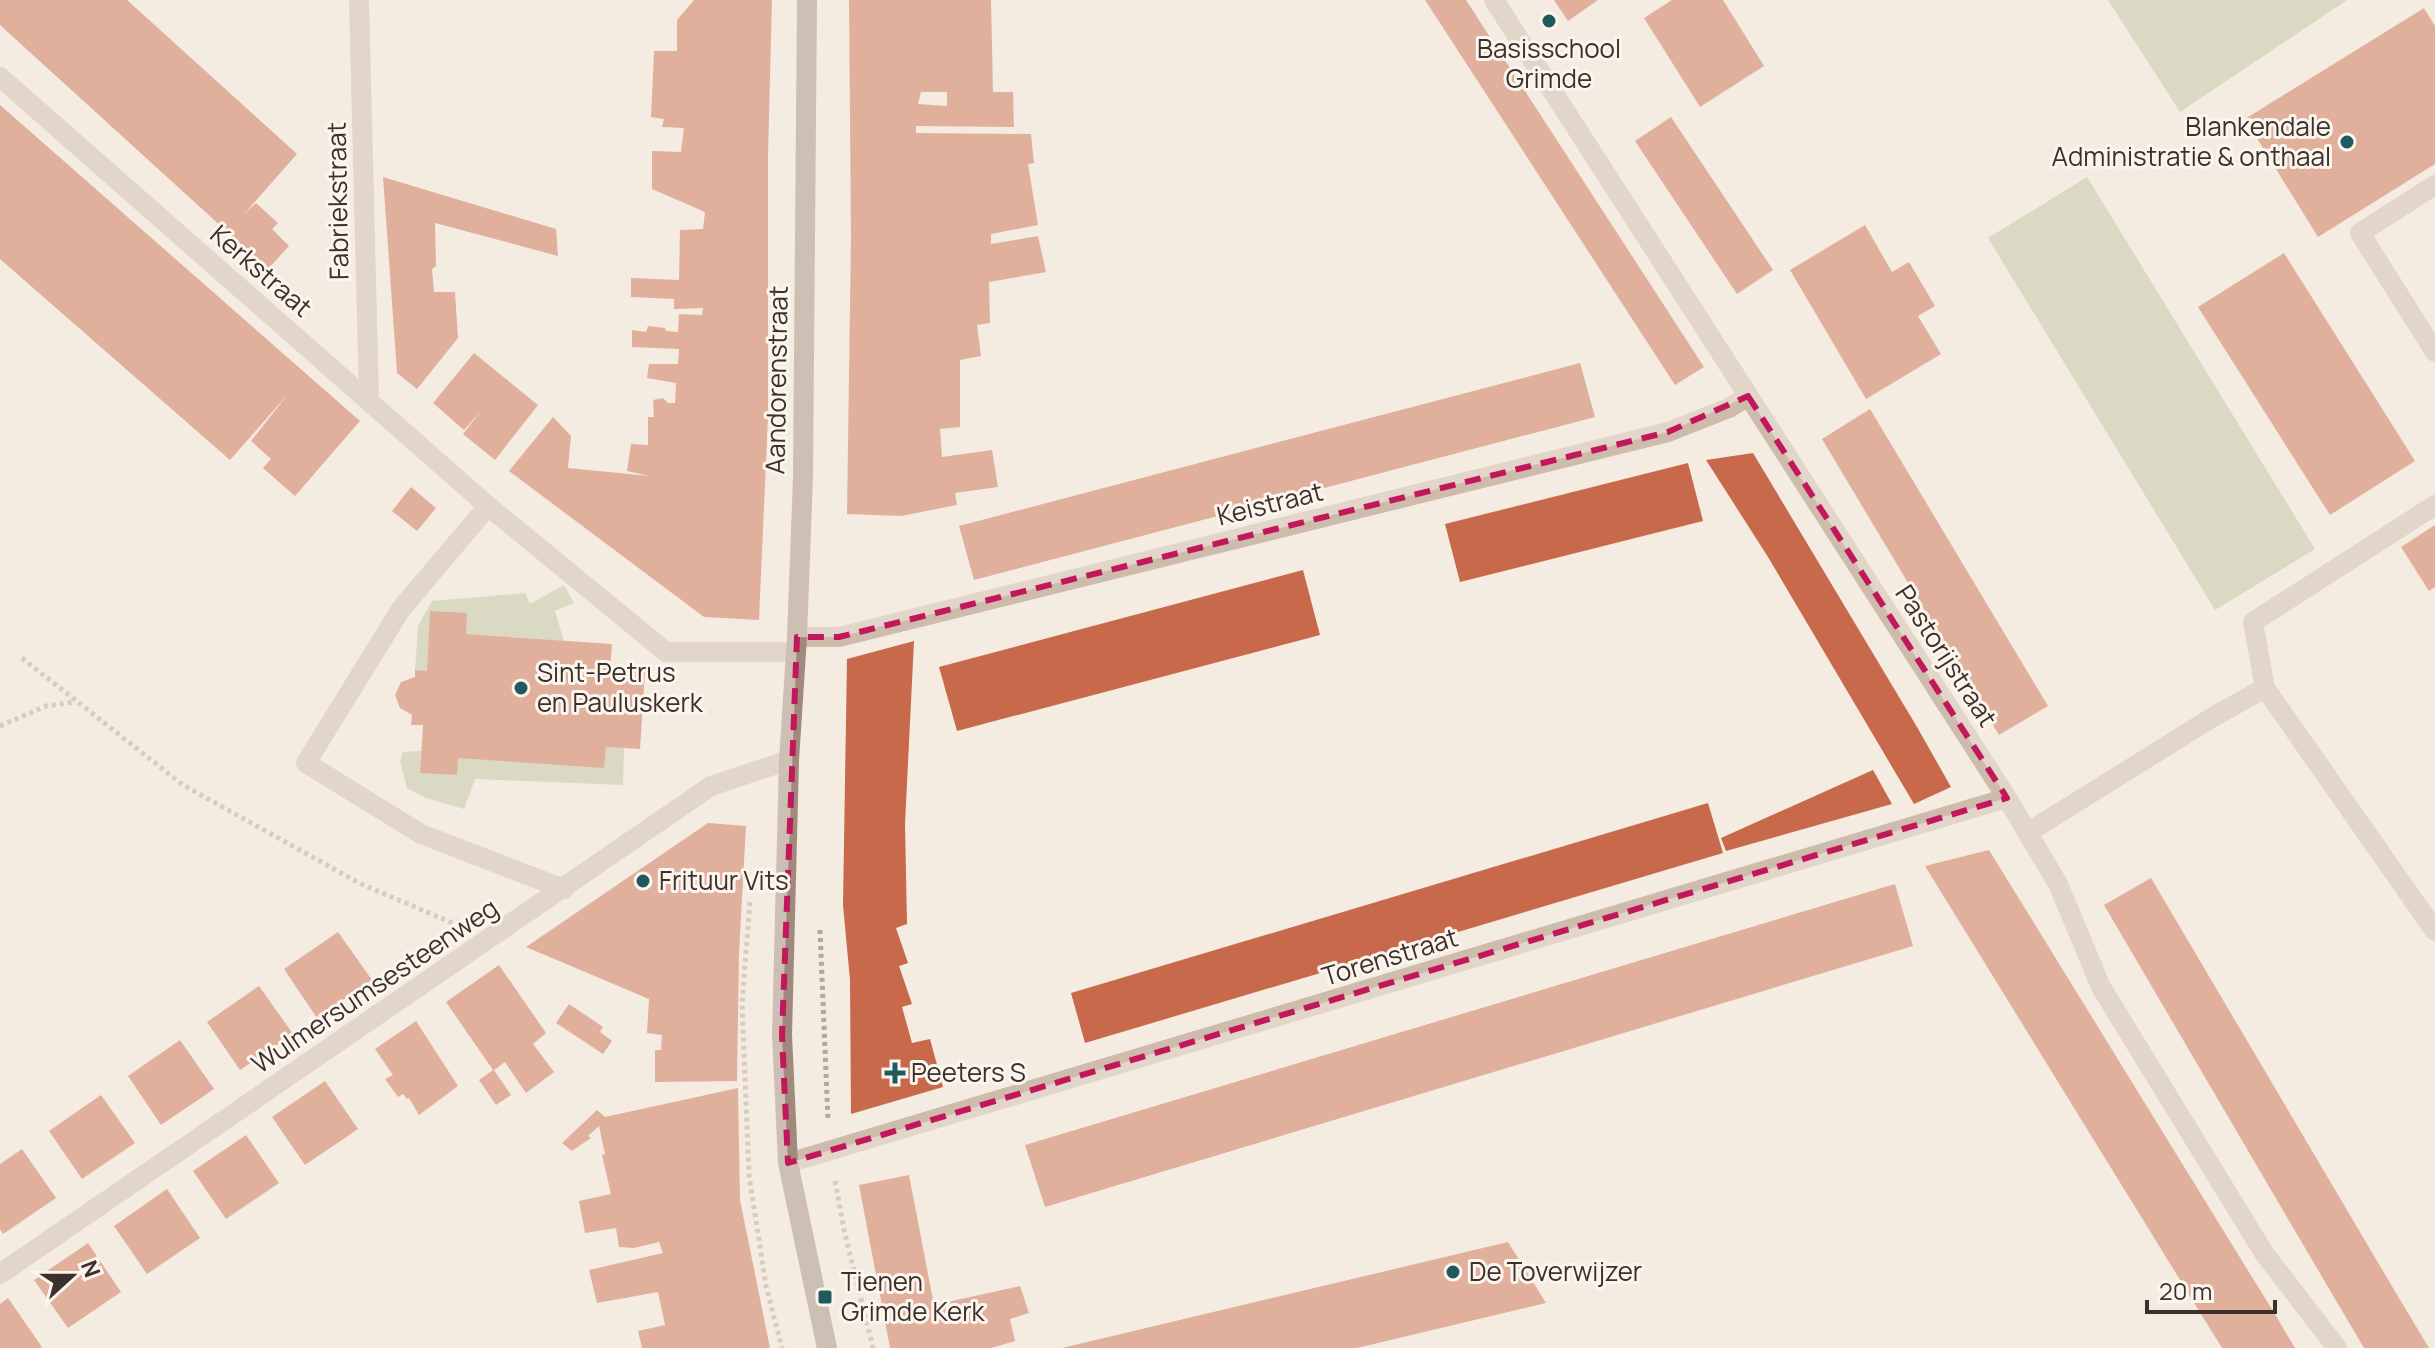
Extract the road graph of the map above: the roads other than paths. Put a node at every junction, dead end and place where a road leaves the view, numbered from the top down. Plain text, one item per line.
1 (359, 0) edge
2 (807, 0) edge
3 (1494, 0) edge
4 (0, 77) edge
5 (2435, 185) edge
6 (2435, 352) edge
7 (1748, 396) junction
8 (369, 400) junction
9 (2435, 505) edge
10 (488, 506) junction
11 (796, 645) junction
12 (2265, 688) junction
13 (789, 760) junction
14 (2007, 798) junction
15 (2027, 833) junction
16 (564, 889) junction
17 (2435, 931) edge
18 (788, 1163) junction
19 (0, 1274) edge
20 (827, 1348) edge
21 (2337, 1348) edge

1 - 8 street, Fabriekstraat
2 - 11 main road, Aandorenstraat
3 - 7 street, Pastorijstraat
4 - 8 street, Kerkstraat
5 - 6 street
7 - 11 street, Keistraat
7 - 14 street, Pastorijstraat
8 - 10 street, Kerkstraat
9 - 12 street
10 - 11 street, Kerkstraat
10 - 16 street
11 - 13 main road, Aandorenstraat
12 - 15 street
12 - 17 street
13 - 16 street, Wulmersumsesteenweg
13 - 18 main road, Aandorenstraat
14 - 15 street, Pastorijstraat
14 - 18 street, Torenstraat
15 - 21 street, Pastorijstraat
16 - 19 street, Wulmersumsesteenweg
18 - 20 main road, Aandorenstraat

